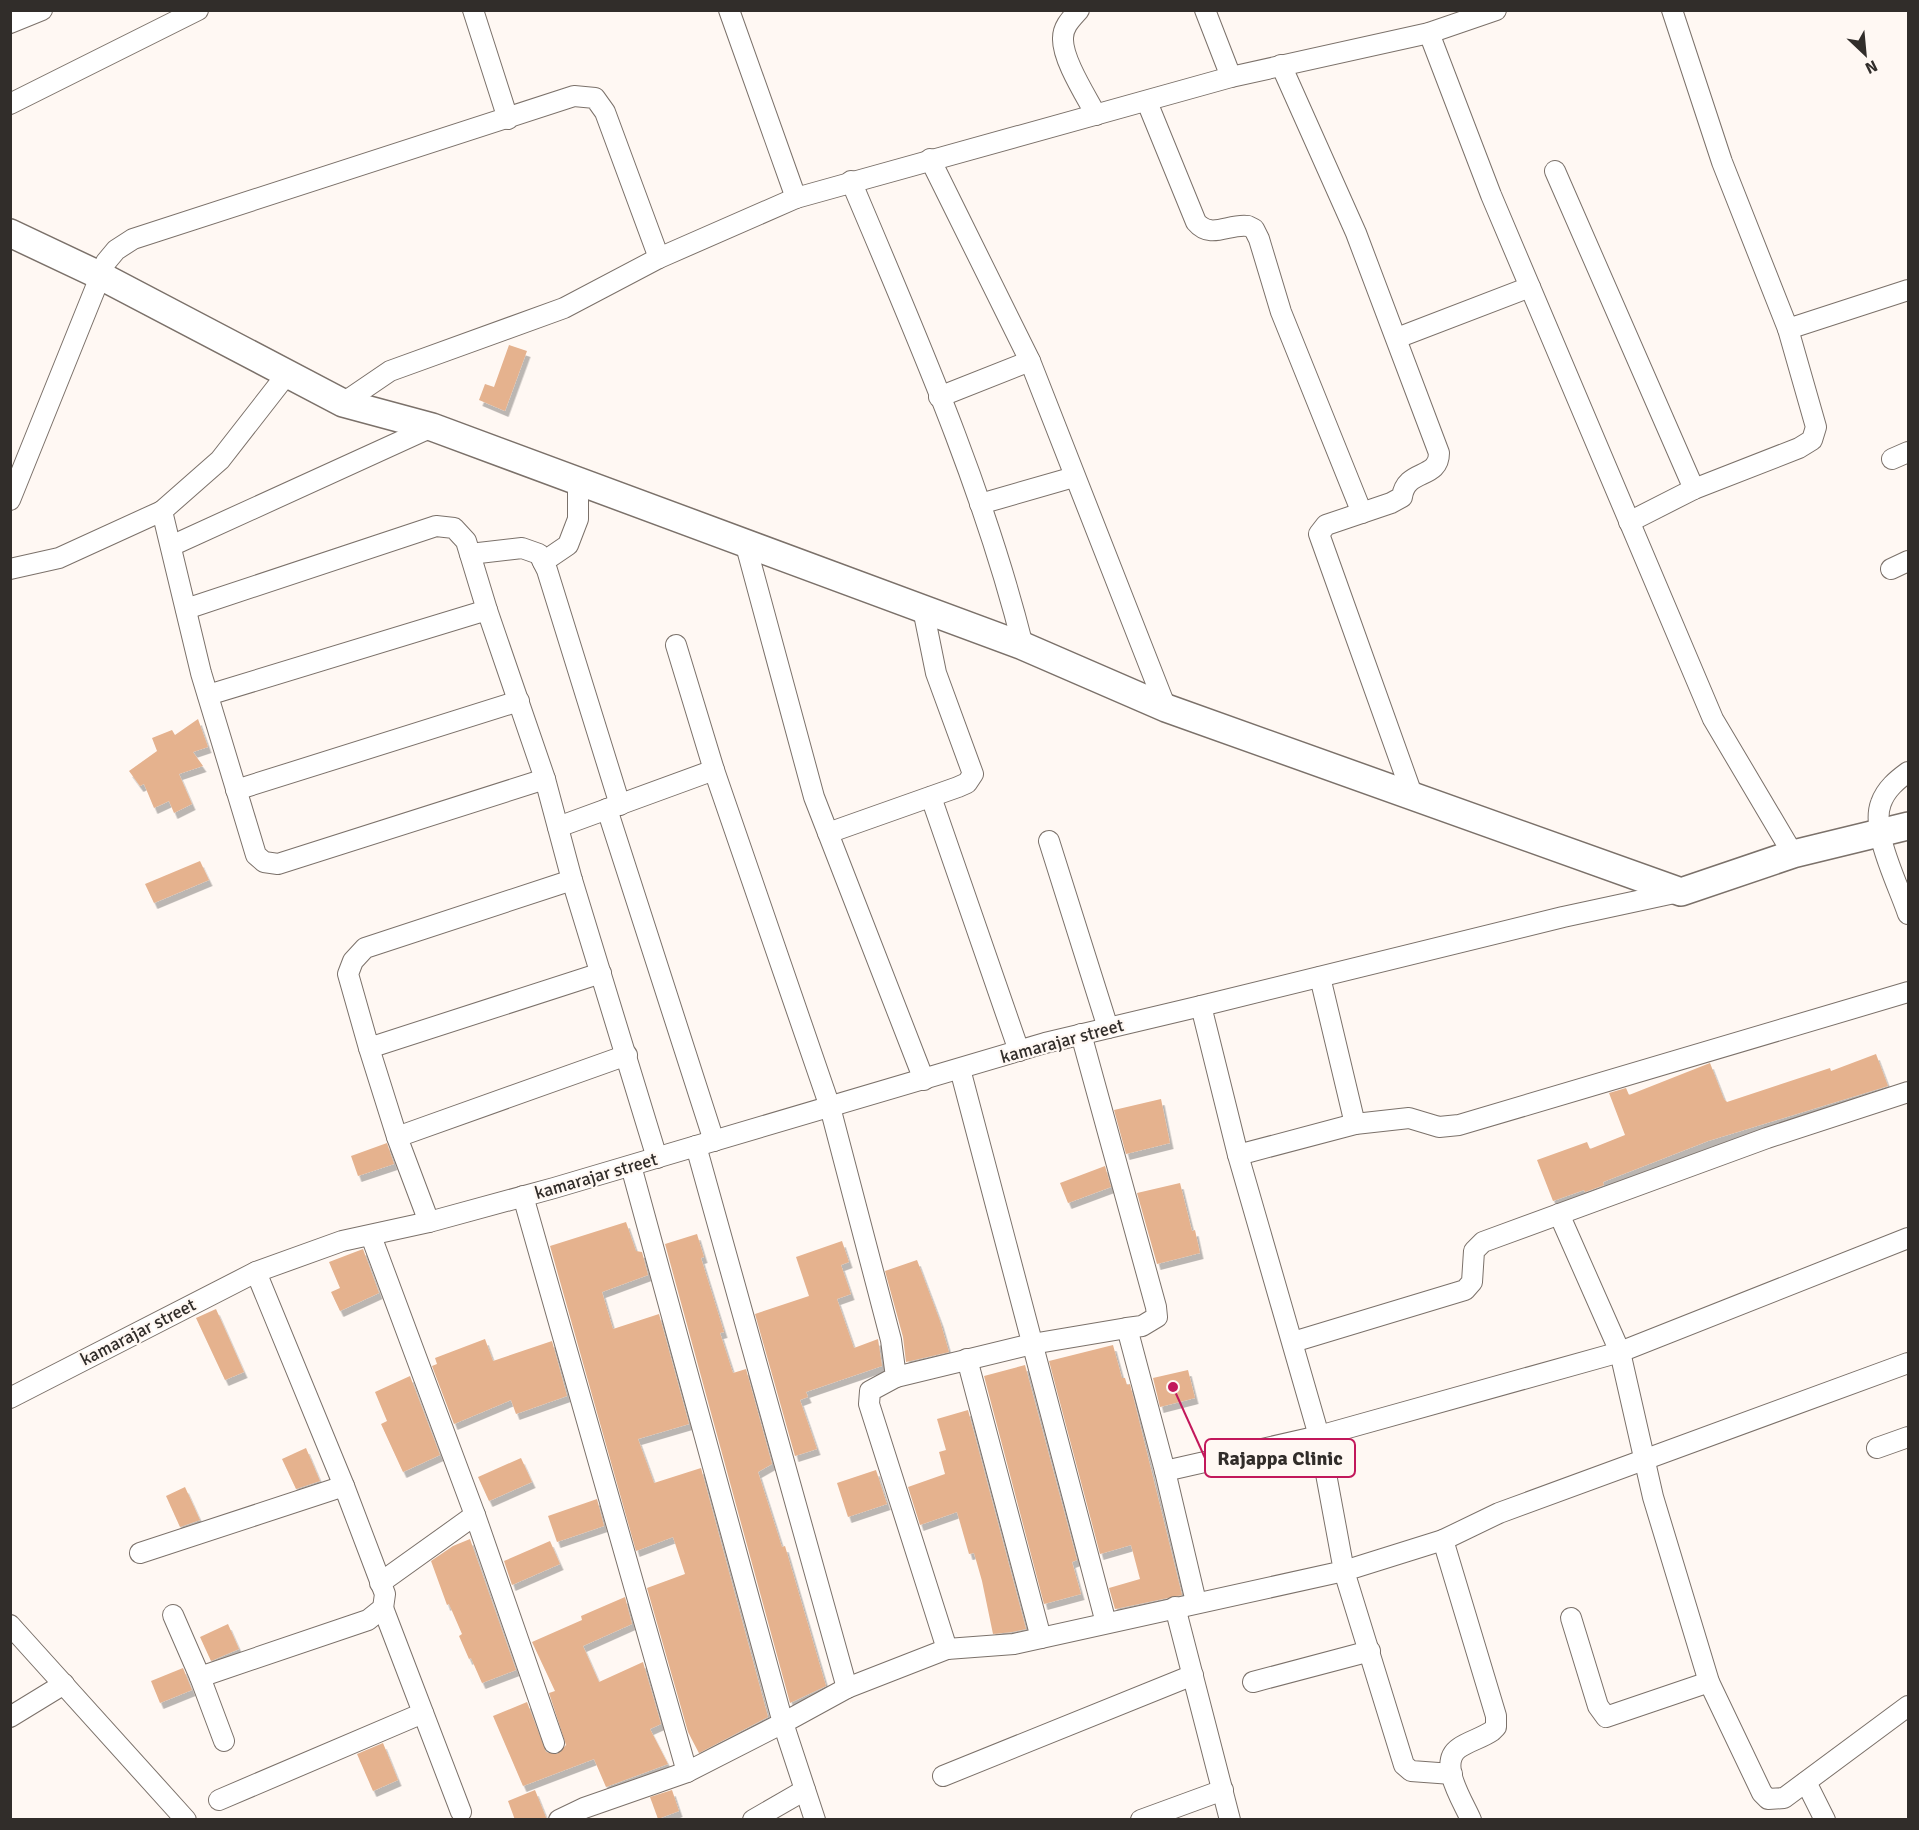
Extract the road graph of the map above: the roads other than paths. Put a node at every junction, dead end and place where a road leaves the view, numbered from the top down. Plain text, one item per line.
1 (198, 10) edge
2 (473, 10) edge
3 (729, 10) edge
4 (1079, 10) edge
5 (1205, 10) edge
6 (1496, 10) edge
7 (1672, 10) edge
8 (32, 12) edge
9 (10, 22) edge
10 (1429, 33) junction
11 (1281, 65) junction
12 (1231, 77) junction
13 (1147, 102) junction
14 (10, 104) edge
15 (1096, 115) junction
16 (508, 119) junction
17 (930, 159) junction
18 (1555, 171) dead end
19 (851, 181) junction
20 (796, 198) junction
21 (10, 233) edge
22 (659, 258) junction
23 (101, 276) junction
24 (1530, 287) junction
25 (1908, 290) edge
26 (1788, 329) junction
27 (1397, 338) junction
28 (1030, 361) junction
29 (287, 374) junction
30 (939, 397) junction
31 (343, 403) junction
32 (432, 427) junction
33 (1074, 477) junction
34 (578, 481) junction
35 (1694, 489) junction
36 (10, 500) edge
37 (980, 504) junction
38 (162, 511) junction
39 (1362, 513) junction
40 (1629, 522) junction
41 (745, 542) junction
42 (171, 546) junction
43 (470, 554) junction
44 (543, 562) junction
45 (10, 569) edge
46 (186, 609) junction
47 (923, 609) junction
48 (487, 610) junction
49 (676, 645) dead end
50 (1023, 646) junction
51 (208, 695) junction
52 (519, 701) junction
53 (1166, 708) junction
54 (714, 770) junction
55 (1908, 772) edge
56 (545, 779) junction
57 (236, 790) junction
58 (1413, 796) junction
59 (931, 797) junction
60 (614, 807) junction
61 (1908, 826) edge
62 (558, 827) junction
63 (1879, 833) junction
64 (828, 834) junction
65 (1049, 841) dead end
66 (1793, 854) junction
67 (572, 880) junction
68 (1681, 892) junction
69 (1908, 915) edge
70 (601, 973) junction
71 (1320, 977) junction
72 (1908, 992) edge
73 (1202, 1006) junction
74 (1108, 1028) junction
75 (1080, 1034) junction
76 (369, 1048) junction
77 (1019, 1051) junction
78 (627, 1055) junction
79 (960, 1069) junction
80 (924, 1080) junction
81 (1908, 1092) edge
82 (830, 1107) junction
83 (1355, 1124) junction
84 (397, 1137) junction
85 (705, 1144) junction
86 (1238, 1155) junction
87 (657, 1158) junction
88 (631, 1166) junction
89 (523, 1196) junction
90 (1559, 1214) junction
91 (429, 1222) junction
92 (371, 1236) junction
93 (1908, 1238) edge
94 (256, 1272) junction
95 (1127, 1328) junction
96 (1293, 1342) junction
97 (1032, 1344) junction
98 (1620, 1353) junction
99 (967, 1359) junction
100 (1908, 1363) edge
101 (896, 1377) junction
102 (10, 1398) edge
103 (1319, 1436) junction
104 (1908, 1437) edge
105 (1878, 1448) dead end
106 (1644, 1461) junction
107 (1166, 1472) junction
108 (344, 1486) junction
109 (475, 1515) junction
110 (1443, 1540) junction
111 (140, 1553) dead end
112 (1344, 1571) junction
113 (380, 1582) junction
114 (1196, 1602) junction
115 (383, 1608) junction
116 (1175, 1608) junction
117 (173, 1615) dead end
118 (1571, 1618) dead end
119 (1106, 1623) junction
120 (10, 1625) edge
121 (1041, 1638) junction
122 (947, 1649) junction
123 (1370, 1652) junction
124 (1193, 1676) junction
125 (200, 1677) junction
126 (1253, 1682) dead end
127 (1709, 1682) junction
128 (64, 1684) junction
129 (847, 1688) junction
130 (1908, 1706) edge
131 (423, 1713) junction
132 (10, 1717) edge
133 (783, 1724) junction
134 (224, 1742) dead end
135 (554, 1743) dead end
136 (687, 1772) junction
137 (1452, 1774) junction
138 (943, 1776) dead end
139 (1806, 1782) junction
140 (805, 1790) junction
141 (1222, 1790) junction
142 (219, 1800) dead end
143 (461, 1812) dead end
144 (186, 1820) edge
145 (559, 1820) edge
146 (753, 1820) edge
147 (815, 1820) edge
148 (1140, 1820) edge
149 (1230, 1820) edge
150 (1471, 1820) edge
151 (1825, 1820) edge

1 - 14 street
2 - 16 street
3 - 20 street
4 - 15 street
5 - 12 street
6 - 10 street
7 - 26 street
8 - 9 street
10 - 11 street
10 - 24 street
11 - 12 street
11 - 27 street
12 - 13 street
13 - 15 street
13 - 39 street
15 - 17 street
16 - 22 street
16 - 23 street
17 - 19 street
17 - 28 street
18 - 35 street
19 - 20 street
19 - 30 street
20 - 22 street
21 - 23 main road
22 - 31 street
23 - 29 main road
23 - 36 street
24 - 27 street
24 - 40 street
25 - 26 street
26 - 35 street
27 - 39 street
28 - 30 street
28 - 33 street
29 - 31 main road
29 - 38 street
30 - 37 street
31 - 32 main road
32 - 34 main road
32 - 42 street
33 - 37 street
33 - 53 street
34 - 41 main road
34 - 44 street
35 - 40 street
37 - 50 street
38 - 42 street
38 - 45 street
39 - 58 street
40 - 66 street
41 - 47 main road
41 - 64 street
42 - 46 street
43 - 44 street
43 - 46 street
43 - 48 street
44 - 60 street
46 - 51 street
47 - 50 main road
47 - 59 street
48 - 51 street
48 - 52 street
49 - 54 street
50 - 53 main road
51 - 57 street
52 - 56 street
52 - 57 street
53 - 58 main road
54 - 60 street
54 - 82 street
55 - 63 street
56 - 57 street
56 - 62 street
58 - 68 main road
59 - 64 street
59 - 77 street
60 - 62 street
60 - 85 street
61 - 63 main road
62 - 67 street
63 - 66 main road
63 - 69 street
64 - 80 street
65 - 74 street
66 - 68 main road
67 - 70 street
67 - 76 street
68 - 71 street, kamarajar street
70 - 76 street
70 - 78 street
71 - 73 street, kamarajar street
71 - 83 street
72 - 83 street
73 - 74 street, kamarajar street
73 - 86 street
74 - 75 street, kamarajar street
75 - 77 street, kamarajar street
75 - 95 street
76 - 84 street
77 - 79 street, kamarajar street
78 - 84 street
78 - 87 street
79 - 80 street, kamarajar street
79 - 97 street
80 - 82 street, kamarajar street
81 - 90 street
82 - 85 street, kamarajar street
82 - 101 street
83 - 86 street
84 - 91 street
85 - 87 street, kamarajar street
85 - 129 street
86 - 96 street
87 - 88 street, kamarajar street
88 - 89 street, kamarajar street
88 - 133 street
89 - 91 street, kamarajar street
89 - 136 street
90 - 96 street
90 - 98 street
91 - 92 street, kamarajar street
92 - 94 street, kamarajar street
92 - 109 street
93 - 98 street
94 - 102 street, kamarajar street
94 - 108 street
95 - 97 street
95 - 107 street
96 - 103 street
97 - 99 street
97 - 119 street
98 - 103 street
98 - 106 street
99 - 101 street
99 - 121 street
100 - 106 street
101 - 122 street
103 - 107 street
103 - 112 street
104 - 105 street
106 - 110 street
106 - 127 street
107 - 114 street
108 - 111 street
108 - 113 street
109 - 113 street
109 - 135 street
110 - 112 street
110 - 137 street
112 - 114 street
112 - 123 street
113 - 115 street
114 - 116 street
115 - 125 street
115 - 131 street
116 - 119 street
116 - 124 street
117 - 125 street
118 - 127 street
119 - 121 street
120 - 128 street
121 - 122 street
122 - 129 street
123 - 126 street
123 - 137 street
124 - 138 street
124 - 141 street
125 - 134 street
127 - 139 street
128 - 132 street
128 - 144 street
129 - 133 street
130 - 139 street
131 - 142 street
131 - 143 street
133 - 136 street
133 - 140 street
136 - 145 street
137 - 150 street
139 - 151 street
140 - 146 street
140 - 147 street
141 - 148 street
141 - 149 street

